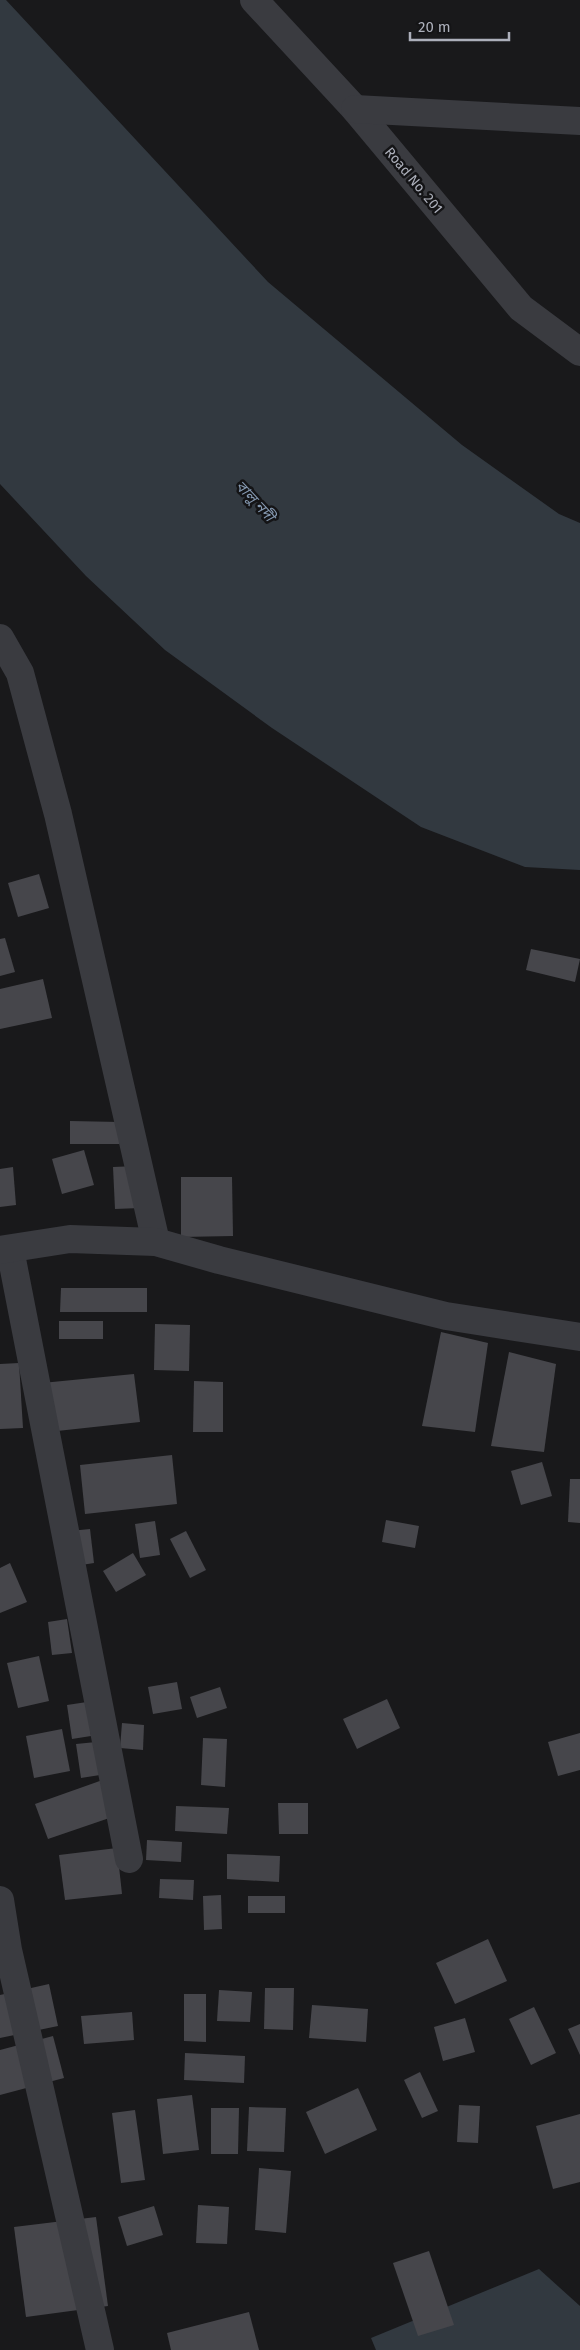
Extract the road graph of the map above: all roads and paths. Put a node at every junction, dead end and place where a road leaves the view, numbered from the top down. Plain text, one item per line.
1 (254, 0) edge
2 (355, 109) junction
3 (580, 121) edge
4 (580, 352) edge
5 (0, 638) edge
6 (156, 1242) junction
7 (5, 1250) edge
8 (580, 1337) edge
9 (129, 1860) dead end
10 (0, 1900) edge
11 (100, 2350) edge

1 - 2 street, Road No. 201
2 - 3 street
2 - 4 street, Road No. 201
5 - 6 street
6 - 7 street
6 - 8 street
7 - 9 street
10 - 11 street

